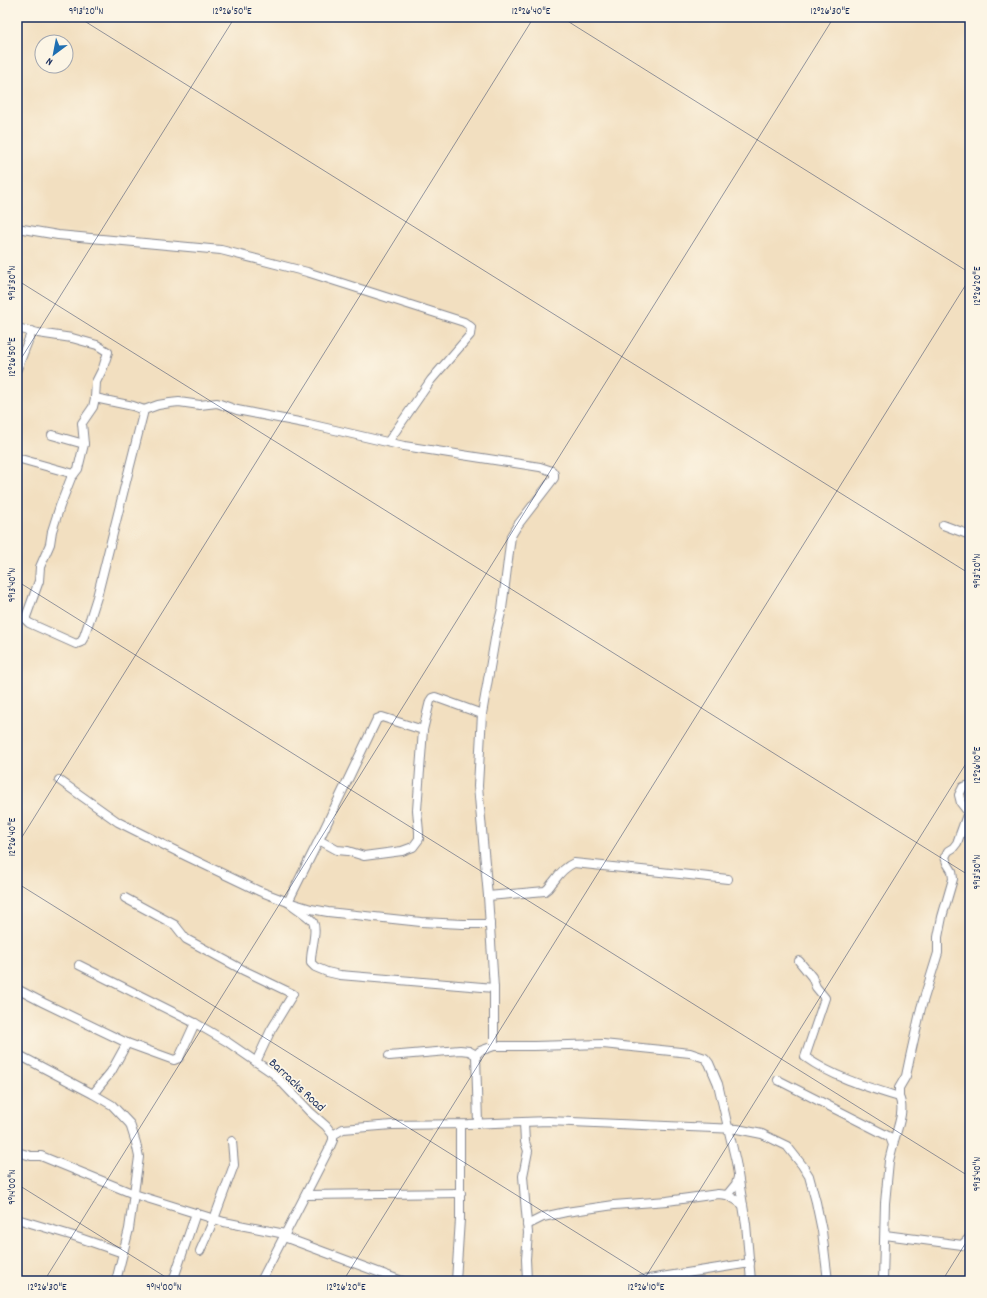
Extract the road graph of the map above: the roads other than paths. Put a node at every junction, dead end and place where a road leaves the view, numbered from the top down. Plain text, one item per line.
1 (17, 228) edge
2 (17, 328) edge
3 (32, 331) junction
4 (17, 369) edge
5 (95, 398) junction
6 (144, 410) junction
7 (52, 435) dead end
8 (388, 442) junction
9 (84, 444) junction
10 (17, 458) edge
11 (74, 474) junction
12 (943, 524) dead end
13 (970, 535) edge
14 (482, 714) junction
15 (423, 730) junction
16 (59, 780) dead end
17 (970, 784) edge
18 (319, 840) junction
19 (728, 879) dead end
20 (488, 896) junction
21 (125, 898) dead end
22 (288, 902) junction
23 (490, 924) junction
24 (799, 961) dead end
25 (79, 965) dead end
26 (17, 988) edge
27 (494, 988) junction
28 (195, 1023) junction
29 (127, 1043) junction
30 (494, 1046) junction
31 (476, 1054) junction
32 (390, 1056) dead end
33 (18, 1058) edge
34 (256, 1062) junction
35 (778, 1080) dead end
36 (93, 1094) junction
37 (899, 1096) junction
38 (524, 1123) junction
39 (460, 1124) junction
40 (478, 1124) junction
41 (728, 1130) junction
42 (333, 1135) junction
43 (232, 1141) dead end
44 (893, 1145) junction
45 (17, 1152) edge
46 (738, 1176) junction
47 (461, 1193) junction
48 (134, 1194) junction
49 (307, 1194) junction
50 (727, 1195) junction
51 (743, 1205) junction
52 (196, 1213) junction
53 (17, 1219) edge
54 (214, 1219) junction
55 (527, 1224) junction
56 (284, 1235) junction
57 (885, 1235) junction
58 (970, 1237) edge
59 (966, 1245) edge
60 (200, 1251) dead end
61 (123, 1253) junction
62 (750, 1263) junction
63 (116, 1281) edge
64 (173, 1281) edge
65 (261, 1281) edge
66 (402, 1281) edge
67 (456, 1281) edge
68 (527, 1281) edge
69 (636, 1281) edge
70 (752, 1281) edge
71 (828, 1281) edge
72 (883, 1281) edge

1 - 8 street
2 - 3 street
3 - 4 street
3 - 5 street
5 - 6 street
5 - 9 street
6 - 8 street
6 - 11 street
7 - 9 street
8 - 14 street
9 - 11 street
10 - 11 street
12 - 13 street
14 - 15 street
14 - 20 street
15 - 18 street
15 - 18 street
16 - 22 street
17 - 37 street
18 - 22 street
19 - 20 street
20 - 23 street
21 - 34 street
22 - 23 street
22 - 27 street
23 - 27 street
24 - 37 street
25 - 28 street, Barracks Road
26 - 29 street
27 - 30 street
28 - 29 street
28 - 34 street, Barracks Road
29 - 36 street
30 - 31 street
30 - 41 street
31 - 32 street
31 - 40 street
33 - 36 street
34 - 42 street, Barracks Road
35 - 44 street
36 - 48 street
37 - 44 street
38 - 40 street
38 - 41 street
38 - 55 street
39 - 40 street
39 - 42 street
39 - 47 street
41 - 46 street
41 - 71 street
42 - 49 street
43 - 54 street
44 - 57 street
45 - 48 street
46 - 50 street
46 - 51 street
47 - 49 street
47 - 67 street
48 - 52 street
48 - 61 street
49 - 56 street
50 - 51 street
50 - 55 street
51 - 62 street
52 - 54 street
52 - 64 street
53 - 61 street
54 - 56 street
54 - 60 street
55 - 68 street
56 - 65 street
56 - 66 street
57 - 59 street
57 - 72 street
58 - 59 street
61 - 63 street
62 - 69 street
62 - 70 street

